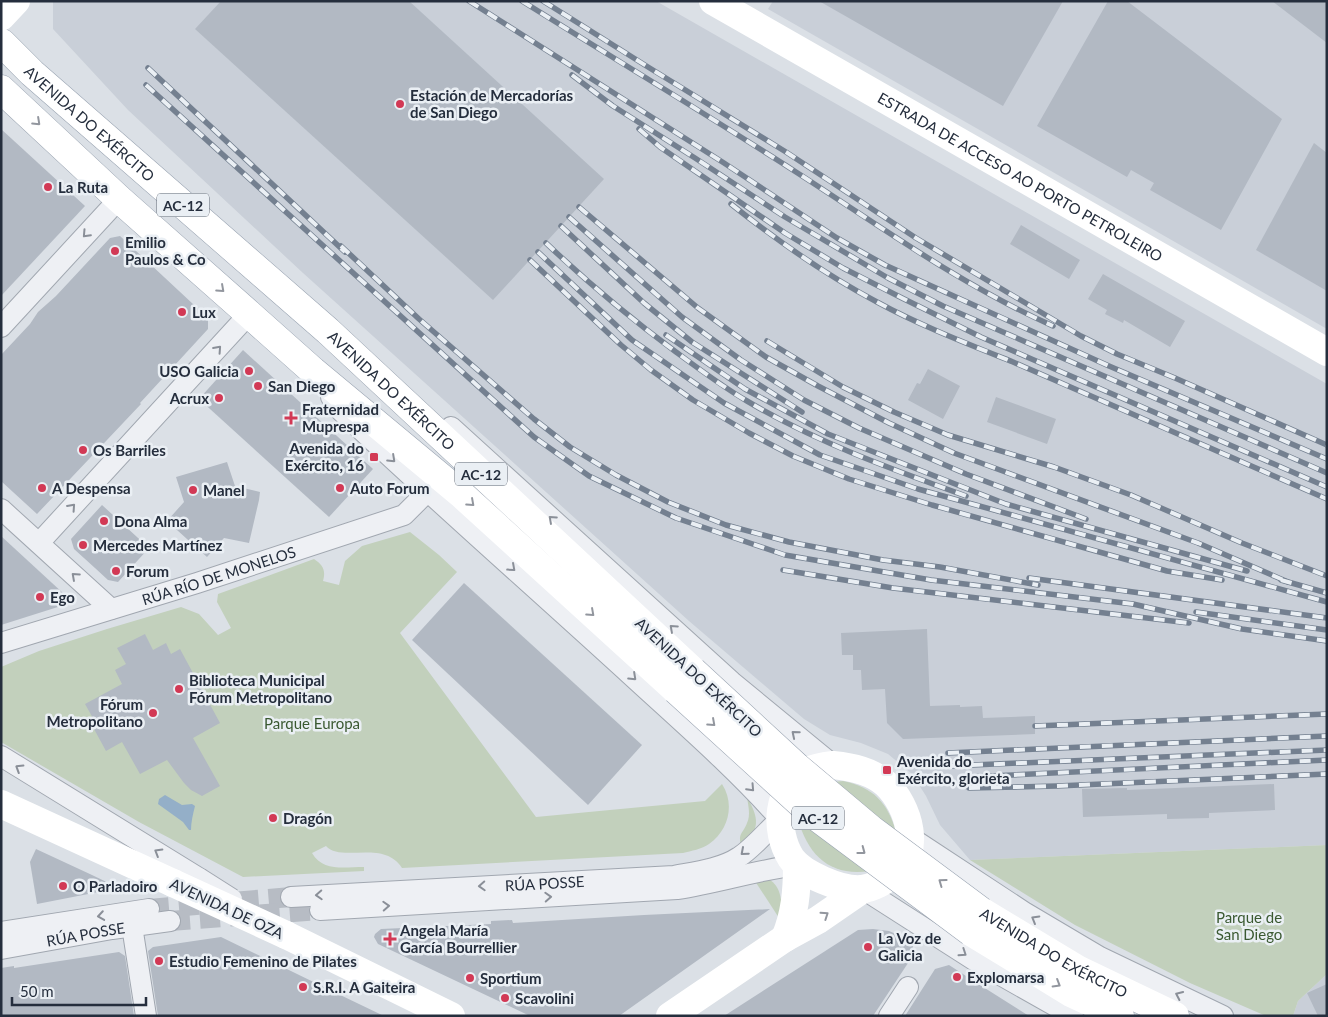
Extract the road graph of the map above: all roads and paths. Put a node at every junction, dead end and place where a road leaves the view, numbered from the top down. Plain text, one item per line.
1 (16, 1) edge
2 (713, 1) edge
3 (1, 16) edge
4 (2, 40) edge
5 (1, 89) edge
6 (119, 198) junction
7 (268, 279) junction
8 (249, 314) junction
9 (1, 327) edge
10 (1327, 352) edge
11 (313, 371) junction
12 (427, 492) junction
13 (1, 509) edge
14 (39, 543) junction
15 (111, 609) junction
16 (1, 643) edge
17 (684, 681) junction
18 (1, 756) edge
19 (833, 765) junction
20 (1, 804) edge
21 (780, 819) junction
22 (910, 837) junction
23 (797, 865) junction
24 (863, 889) junction
25 (292, 897) tunnel mouth
26 (149, 909) tunnel mouth
27 (320, 910) tunnel mouth
28 (170, 921) tunnel mouth
29 (976, 921) junction
30 (132, 926) junction
31 (1, 932) edge
32 (286, 935) junction
33 (785, 938) junction
34 (1, 949) edge
35 (908, 987) dead end
36 (146, 1016) edge
37 (451, 1016) edge
38 (670, 1016) edge
39 (889, 1016) edge
40 (1073, 1016) edge
41 (1120, 1016) edge
42 (1174, 1016) edge
43 (1223, 1016) edge

1 - 3 main road
2 - 10 main road, ESTRADA DE ACCESO AO PORTO PETROLEIRO
4 - 7 main road, AVENIDA DO EXÉRCITO / AC-12
5 -> 6 main road, AVENIDA DO EXÉRCITO / AC-12
6 -> 8 main road, AVENIDA DO EXÉRCITO / AC-12
6 -> 9 street
7 - 17 main road, AVENIDA DO EXÉRCITO / AC-12
19 -> 7 street, AVENIDA DO EXÉRCITO
8 - 11 main road, AVENIDA DO EXÉRCITO / AC-12
14 -> 8 street
11 -> 12 street, AVENIDA DO EXÉRCITO
11 -> 17 main road, AVENIDA DO EXÉRCITO / AC-12
12 - 15 street, RÚA RÍO DE MONELOS
12 -> 21 street, AVENIDA DO EXÉRCITO
13 - 14 street
15 -> 14 street
15 - 16 street, RÚA RÍO DE MONELOS
17 - 29 main road, AVENIDA DO EXÉRCITO / AC-12, bridge
32 -> 18 street, bridge
19 - 21 main road
19 - 22 main road
20 - 32 main road, AVENIDA DE OZA, bridge
21 - 23 main road
21 -> 25 street, RÚA POSSE
22 - 24 main road
43 -> 22 street, AVENIDA DO EXÉRCITO
23 - 24 main road
27 -> 23 street, RÚA POSSE
23 - 33 main road
33 -> 24 main road
24 -> 40 street
26 -> 31 street, RÚA POSSE
28 - 30 street, RÚA POSSE
29 -> 41 main road, AVENIDA DO EXÉRCITO / AC-12
29 - 42 main road, AVENIDA DO EXÉRCITO / AC-12
30 - 34 street, RÚA POSSE
30 - 36 street
32 - 37 main road, AVENIDA DE OZA
33 - 38 main road
35 - 39 street

